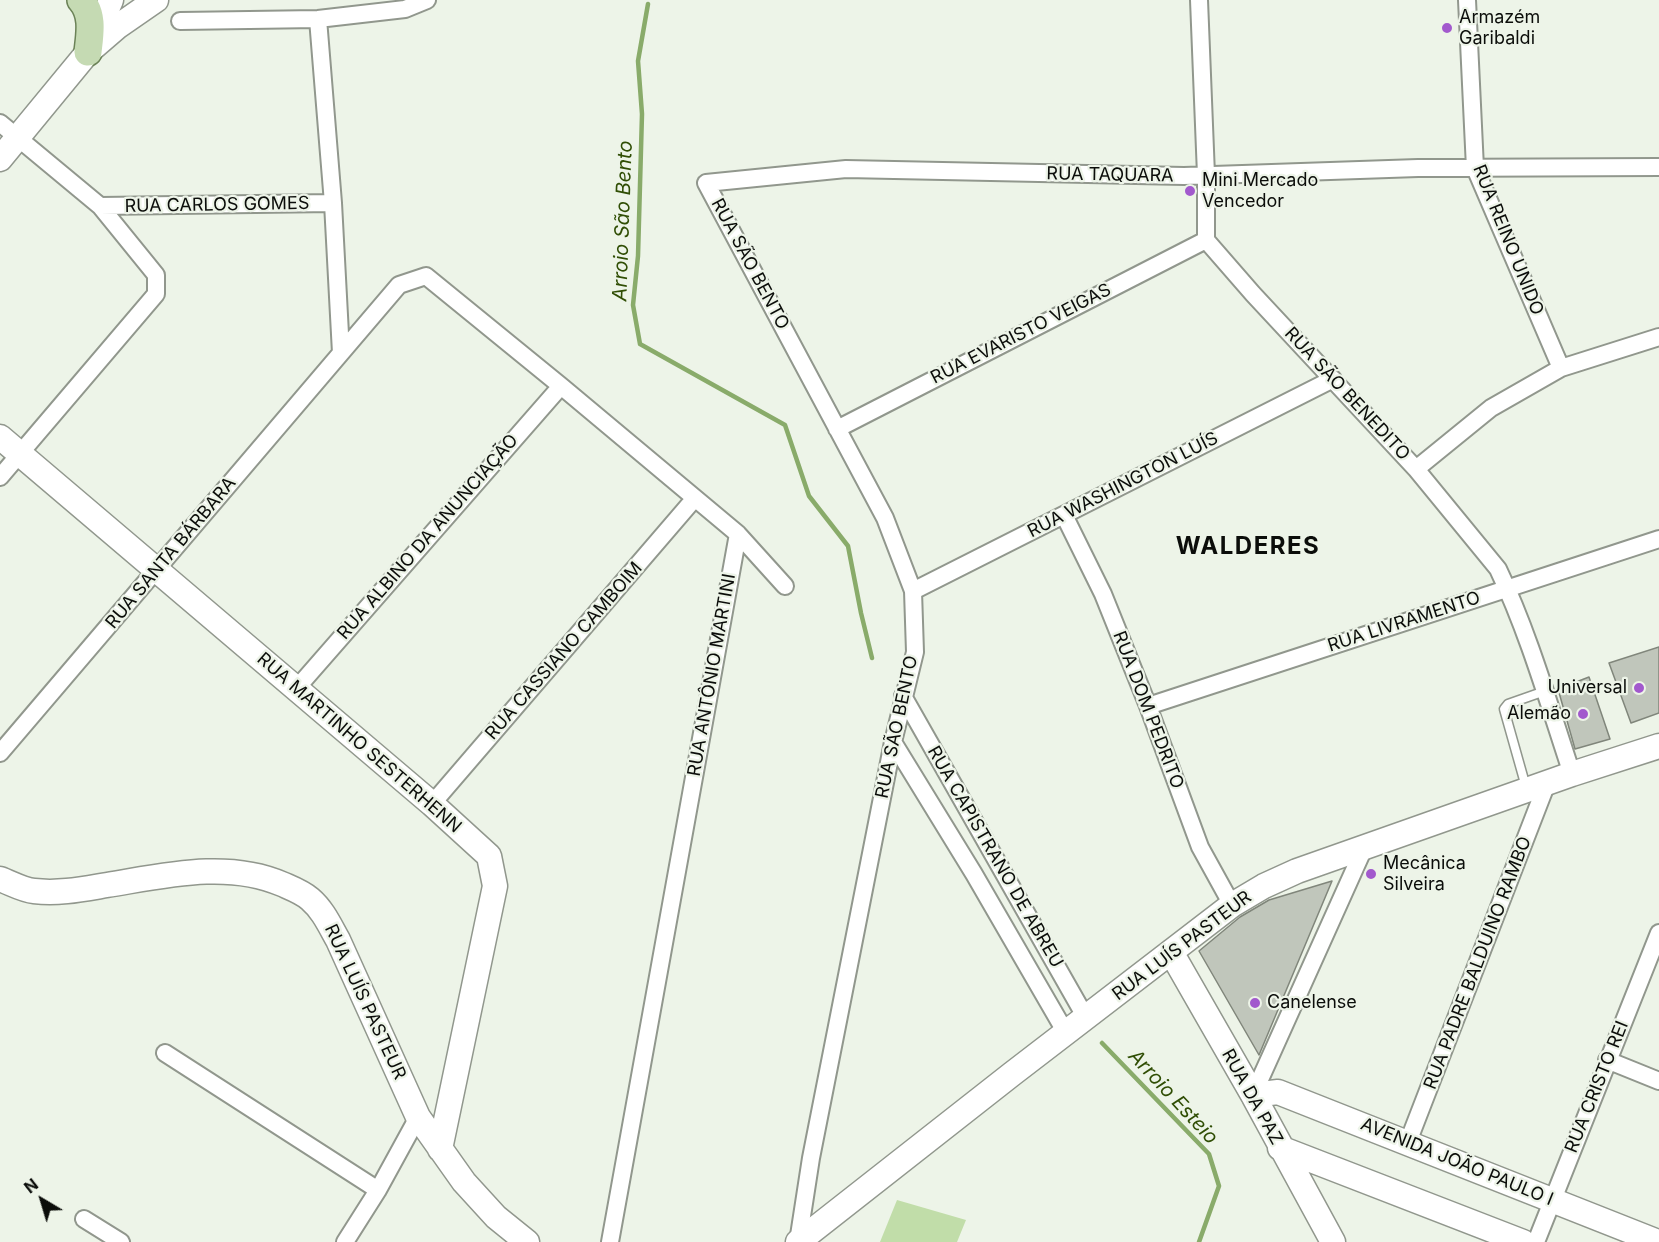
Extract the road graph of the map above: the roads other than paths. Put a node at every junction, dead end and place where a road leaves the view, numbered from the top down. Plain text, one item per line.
1 (81, 0) edge
2 (111, 0) edge
3 (156, 0) edge
4 (427, 0) edge
5 (1199, 0) edge
6 (1467, 0) edge
7 (318, 19) junction
8 (180, 21) dead end
9 (88, 52) junction
10 (0, 123) edge
11 (19, 138) junction
12 (0, 159) edge
13 (1659, 167) edge
14 (1475, 168) junction
15 (1206, 175) junction
16 (706, 183) joint
17 (333, 203) junction
18 (100, 206) junction
19 (1206, 240) junction
20 (1659, 337) edge
21 (341, 352) junction
22 (1561, 368) junction
23 (1333, 379) junction
24 (561, 386) junction
25 (837, 429) junction
26 (0, 437) edge
27 (19, 454) junction
28 (1416, 469) junction
29 (0, 477) edge
30 (695, 498) junction
31 (1064, 515) junction
32 (738, 534) junction
33 (1659, 539) edge
34 (156, 571) junction
35 (785, 586) dead end
36 (1507, 588) junction
37 (913, 591) junction
38 (296, 688) junction
39 (1545, 691) junction
40 (903, 696) junction
41 (1148, 706) junction
42 (893, 742) junction
43 (1659, 746) edge
44 (0, 753) edge
45 (1572, 774) junction
46 (1537, 787) junction
47 (432, 804) junction
48 (1365, 846) junction
49 (997, 861) junction
50 (974, 874) junction
51 (0, 879) edge
52 (1232, 904) junction
53 (1659, 933) edge
54 (1171, 952) junction
55 (1086, 1018) junction
56 (1066, 1034) junction
57 (165, 1053) dead end
58 (1608, 1060) junction
59 (1659, 1081) edge
60 (1253, 1095) junction
61 (418, 1117) junction
62 (1408, 1142) junction
63 (1280, 1148) junction
64 (440, 1149) junction
65 (378, 1190) junction
66 (1553, 1200) junction
67 (84, 1219) dead end
68 (121, 1242) edge
69 (345, 1242) edge
70 (527, 1242) edge
71 (610, 1242) edge
72 (798, 1242) edge
73 (1333, 1242) edge
74 (1523, 1242) edge
75 (1536, 1242) edge
76 (1658, 1242) edge

1 - 9 main road
2 - 9 main road
3 - 9 main road
4 - 7 street
5 - 15 street
6 - 14 street, RUA REINO UNIDO
7 - 8 street
7 - 17 street
9 - 11 main road
10 - 11 street
11 - 12 main road
11 - 18 street
13 - 14 street, RUA TAQUARA
14 - 15 street, RUA TAQUARA
14 - 22 street, RUA REINO UNIDO
15 - 16 street, RUA TAQUARA
15 - 19 street
16 - 25 street, RUA SÃO BENTO
17 - 18 street, RUA CARLOS GOMES
17 - 21 street
18 - 27 street
19 - 23 street, RUA SÃO BENEDITO
19 - 25 street, RUA EVARISTO VEIGAS
20 - 22 street
21 - 24 street, RUA SANTA BÁRBARA
21 - 34 street, RUA SANTA BÁRBARA
22 - 28 street
23 - 28 street, RUA SÃO BENEDITO
23 - 31 street, RUA WASHINGTON LUÍS
24 - 30 street
24 - 38 street, RUA ALBINO DA ANUNCIAÇÃO
25 - 37 street, RUA SÃO BENTO
26 - 27 main road, RUA MARTINHO SESTERHENN
27 - 29 street
27 - 34 main road, RUA MARTINHO SESTERHENN
28 - 36 street, RUA SÃO BENEDITO
30 - 32 street
30 - 47 street, RUA CASSIANO CAMBOIM
31 - 37 street, RUA WASHINGTON LUÍS
31 - 41 street, RUA DOM PEDRITO
32 - 35 street
32 - 71 street, RUA ANTÔNIO MARTINI
33 - 36 street, RUA LIVRAMENTO
34 - 38 main road, RUA MARTINHO SESTERHENN
34 - 44 street, RUA SANTA BÁRBARA
36 - 39 street, RUA SÃO BENEDITO
36 - 41 street, RUA LIVRAMENTO
37 - 40 street, RUA SÃO BENTO
38 - 47 main road, RUA MARTINHO SESTERHENN
39 - 45 street, RUA SÃO BENEDITO
39 - 46 lane
40 - 42 street, RUA SÃO BENTO
40 - 49 street, RUA CAPISTRANO DE ABREU
41 - 52 street, RUA DOM PEDRITO
42 - 50 street, RUA CAPISTRANO DE ABREU
42 - 72 street, RUA SÃO BENTO
43 - 45 main road, RUA LUÍS PASTEUR
45 - 46 main road, RUA LUÍS PASTEUR
46 - 48 main road, RUA LUÍS PASTEUR
46 - 62 street, RUA PADRE BALDUINO RAMBO
47 - 64 main road, RUA MARTINHO SESTERHENN
48 - 52 main road, RUA LUÍS PASTEUR
48 - 60 street
49 - 50 street
49 - 55 street, RUA CAPISTRANO DE ABREU
50 - 56 street, RUA CAPISTRANO DE ABREU
51 - 61 main road, RUA LUÍS PASTEUR
52 - 54 main road, RUA LUÍS PASTEUR
53 - 58 street, RUA CRISTO REI
54 - 55 main road, RUA LUÍS PASTEUR
54 - 60 main road, RUA DA PAZ
55 - 56 main road, RUA LUÍS PASTEUR
56 - 72 main road, RUA LUÍS PASTEUR
57 - 65 street
58 - 59 street
58 - 66 street, RUA CRISTO REI
60 - 62 main road, AVENIDA JOÃO PAULO I
60 - 63 main road, RUA DA PAZ
61 - 64 main road, RUA LUÍS PASTEUR
61 - 65 street
62 - 66 main road, AVENIDA JOÃO PAULO I
63 - 73 main road, RUA DA PAZ
63 - 74 main road
64 - 70 main road, RUA LUÍS PASTEUR
65 - 69 street
66 - 75 street, RUA CRISTO REI
66 - 76 main road, AVENIDA JOÃO PAULO I
67 - 68 street

